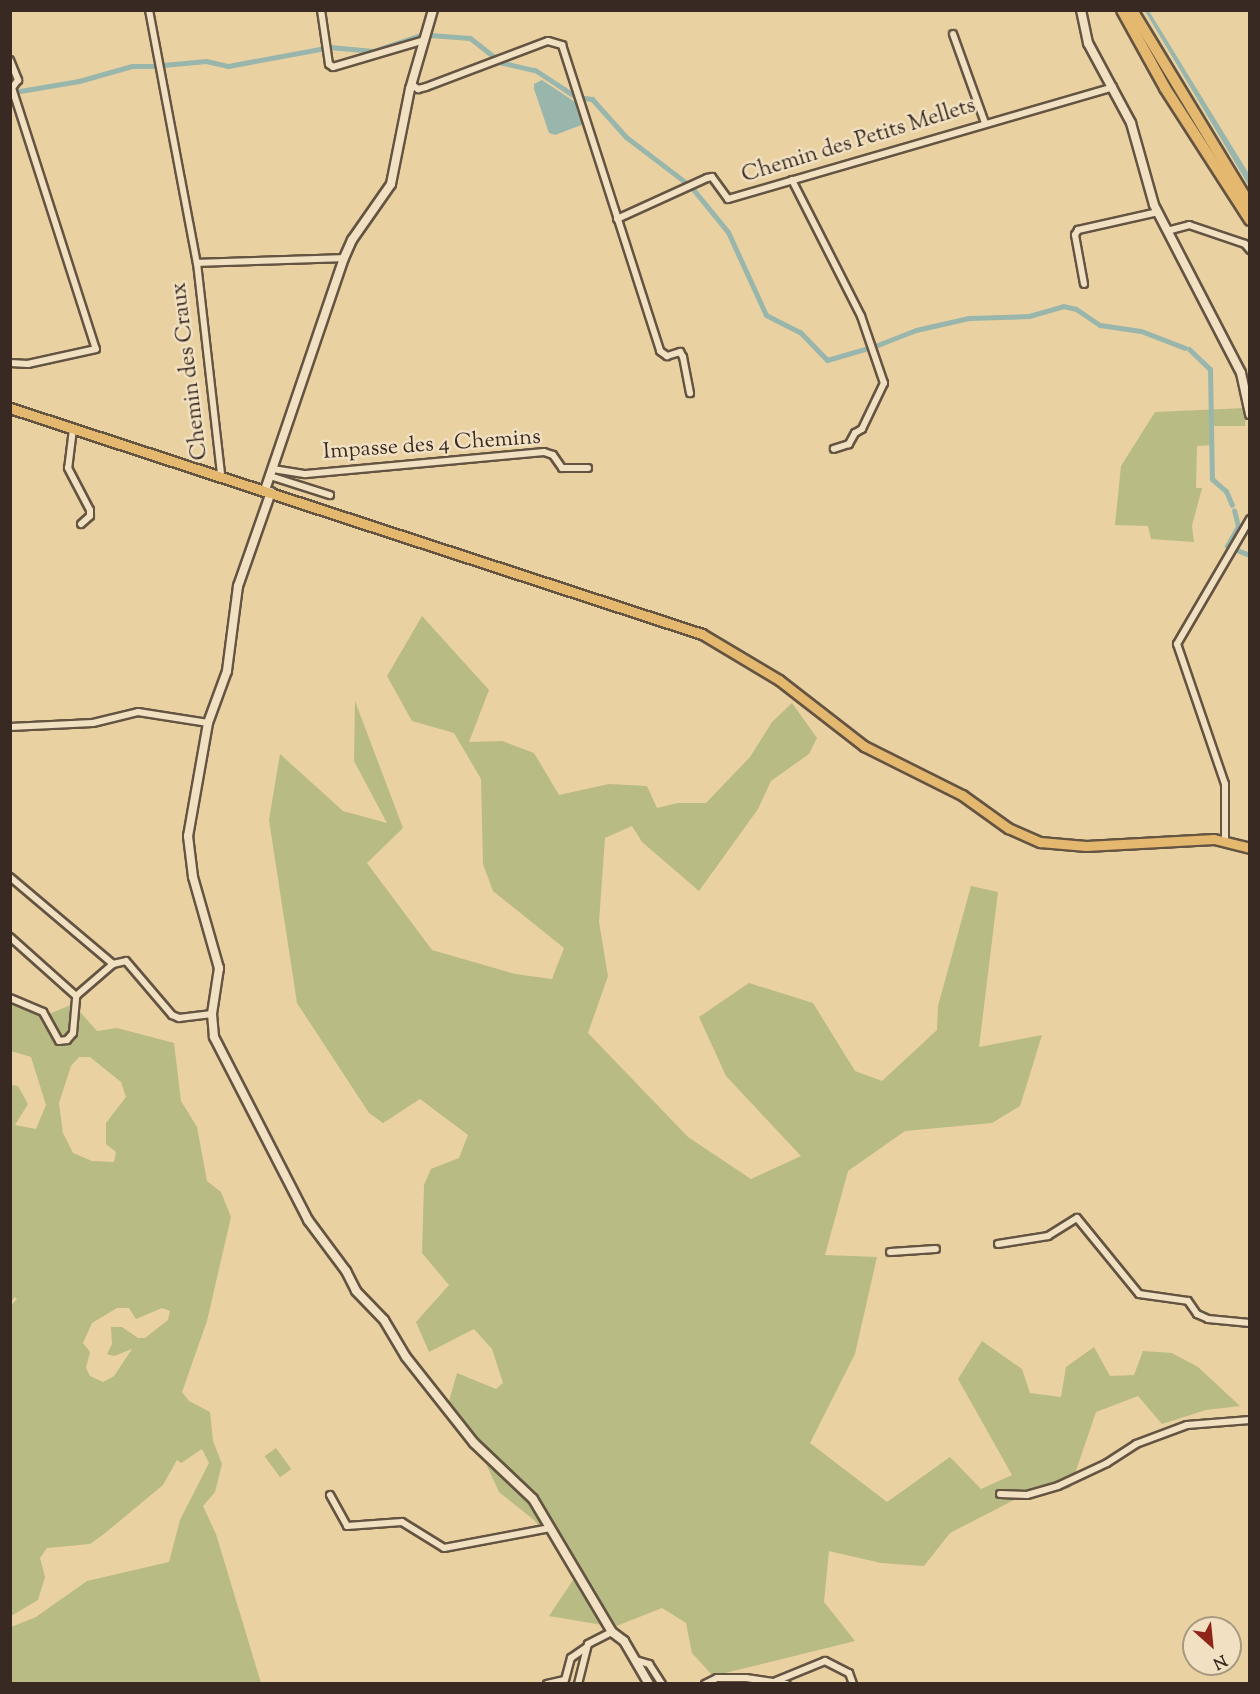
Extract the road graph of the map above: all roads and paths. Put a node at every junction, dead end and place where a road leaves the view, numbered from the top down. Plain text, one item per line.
1 (149, 10) edge
2 (321, 10) edge
3 (433, 10) edge
4 (1080, 10) edge
5 (1122, 10) edge
6 (1132, 10) edge
7 (953, 34) dead end
8 (425, 40) junction
9 (10, 60) edge
10 (411, 84) junction
11 (1113, 87) junction
12 (984, 123) junction
13 (792, 180) junction
14 (1250, 205) edge
15 (1158, 212) junction
16 (617, 219) junction
17 (1250, 220) edge
18 (1167, 231) junction
19 (1250, 250) edge
20 (344, 258) junction
21 (196, 263) junction
22 (1084, 284) dead end
23 (10, 363) edge
24 (690, 393) dead end
25 (10, 408) edge
26 (1250, 414) edge
27 (73, 429) junction
28 (834, 449) dead end
29 (588, 468) dead end
30 (271, 472) junction
31 (221, 475) junction
32 (268, 491) junction
33 (330, 495) dead end
34 (1250, 519) edge
35 (81, 524) dead end
36 (208, 723) junction
37 (10, 727) edge
38 (1225, 840) junction
39 (1250, 848) edge
40 (10, 877) edge
41 (10, 937) edge
42 (113, 964) junction
43 (76, 996) junction
44 (10, 998) edge
45 (212, 1014) junction
46 (998, 1244) dead end
47 (936, 1249) dead end
48 (890, 1252) dead end
49 (1250, 1323) edge
50 (1250, 1420) edge
51 (1000, 1494) dead end
52 (330, 1495) dead end
53 (550, 1528) junction
54 (612, 1632) junction
55 (587, 1647) junction
56 (636, 1660) junction
57 (752, 1682) edge
58 (776, 1682) junction
59 (547, 1683) edge
60 (578, 1683) edge
61 (650, 1683) edge
62 (662, 1683) edge
63 (705, 1683) edge
64 (788, 1683) edge
65 (853, 1683) edge

1 - 21 street, Chemin des Craux
2 - 8 street
3 - 8 street
4 - 11 street
5 - 17 highway
6 - 14 highway
7 - 12 street
8 - 10 street
9 - 23 street
10 - 16 street
10 - 20 street
11 - 12 street, Chemin des Petits Mellets
11 - 15 street
12 - 13 street, Chemin des Petits Mellets
13 - 16 street, Chemin des Petits Mellets
13 - 28 street
15 - 18 street
15 - 22 street
16 - 24 street
18 - 19 street
18 - 26 street
20 - 21 street
20 - 30 street
21 - 31 street, Chemin des Craux
25 - 27 main road
27 - 31 main road
27 - 35 street
29 - 30 street, Impasse des 4 Chemins
30 - 32 street
30 - 33 street
31 - 32 main road
32 - 36 street
32 - 38 main road
34 - 38 street
36 - 37 street
36 - 45 street
38 - 39 main road
40 - 42 street
41 - 43 street
42 - 43 street
42 - 45 street
43 - 44 street
45 - 53 street
46 - 49 street
47 - 48 street
50 - 51 street
52 - 53 street
53 - 54 street
54 - 55 street
54 - 56 street
55 - 59 street
55 - 60 street
56 - 61 street
56 - 62 street
57 - 58 street
57 - 63 street
58 - 64 street
58 - 65 street

